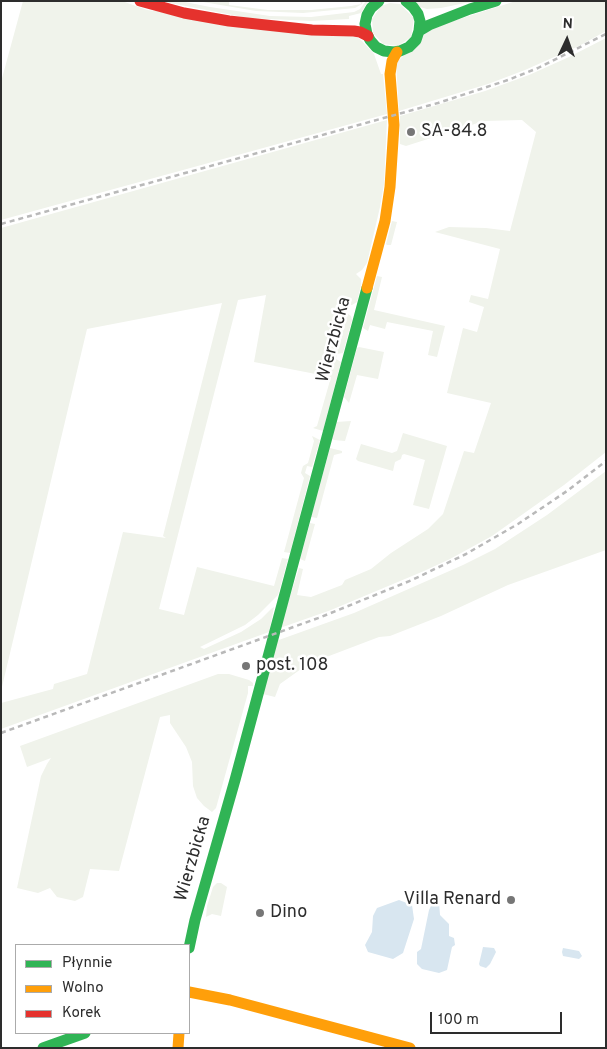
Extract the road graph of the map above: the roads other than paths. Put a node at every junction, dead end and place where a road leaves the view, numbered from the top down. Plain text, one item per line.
1 (140, 1) edge
2 (406, 1) edge
3 (496, 1) edge
4 (373, 6) edge
5 (470, 9) junction
6 (415, 10) junction
7 (282, 26) junction
8 (420, 31) junction
9 (368, 36) junction
10 (378, 48) junction
11 (397, 52) junction
12 (390, 85) junction
13 (190, 944) edge
14 (190, 992) edge
15 (82, 1034) edge
16 (178, 1034) edge
17 (43, 1048) edge
18 (178, 1048) edge
19 (410, 1048) edge

1 - 7 main road
2 - 6 main road
3 - 5 main road
4 - 7 main road
4 - 9 main road
5 - 6 main road
5 - 8 main road
6 - 8 main road
7 - 9 main road
8 - 11 main road
9 - 10 main road
10 - 11 main road
10 - 12 main road, Wierzbicka
11 - 12 main road, Wierzbicka
12 - 13 main road, Wierzbicka
14 - 19 main road
15 - 17 main road
16 - 18 main road

